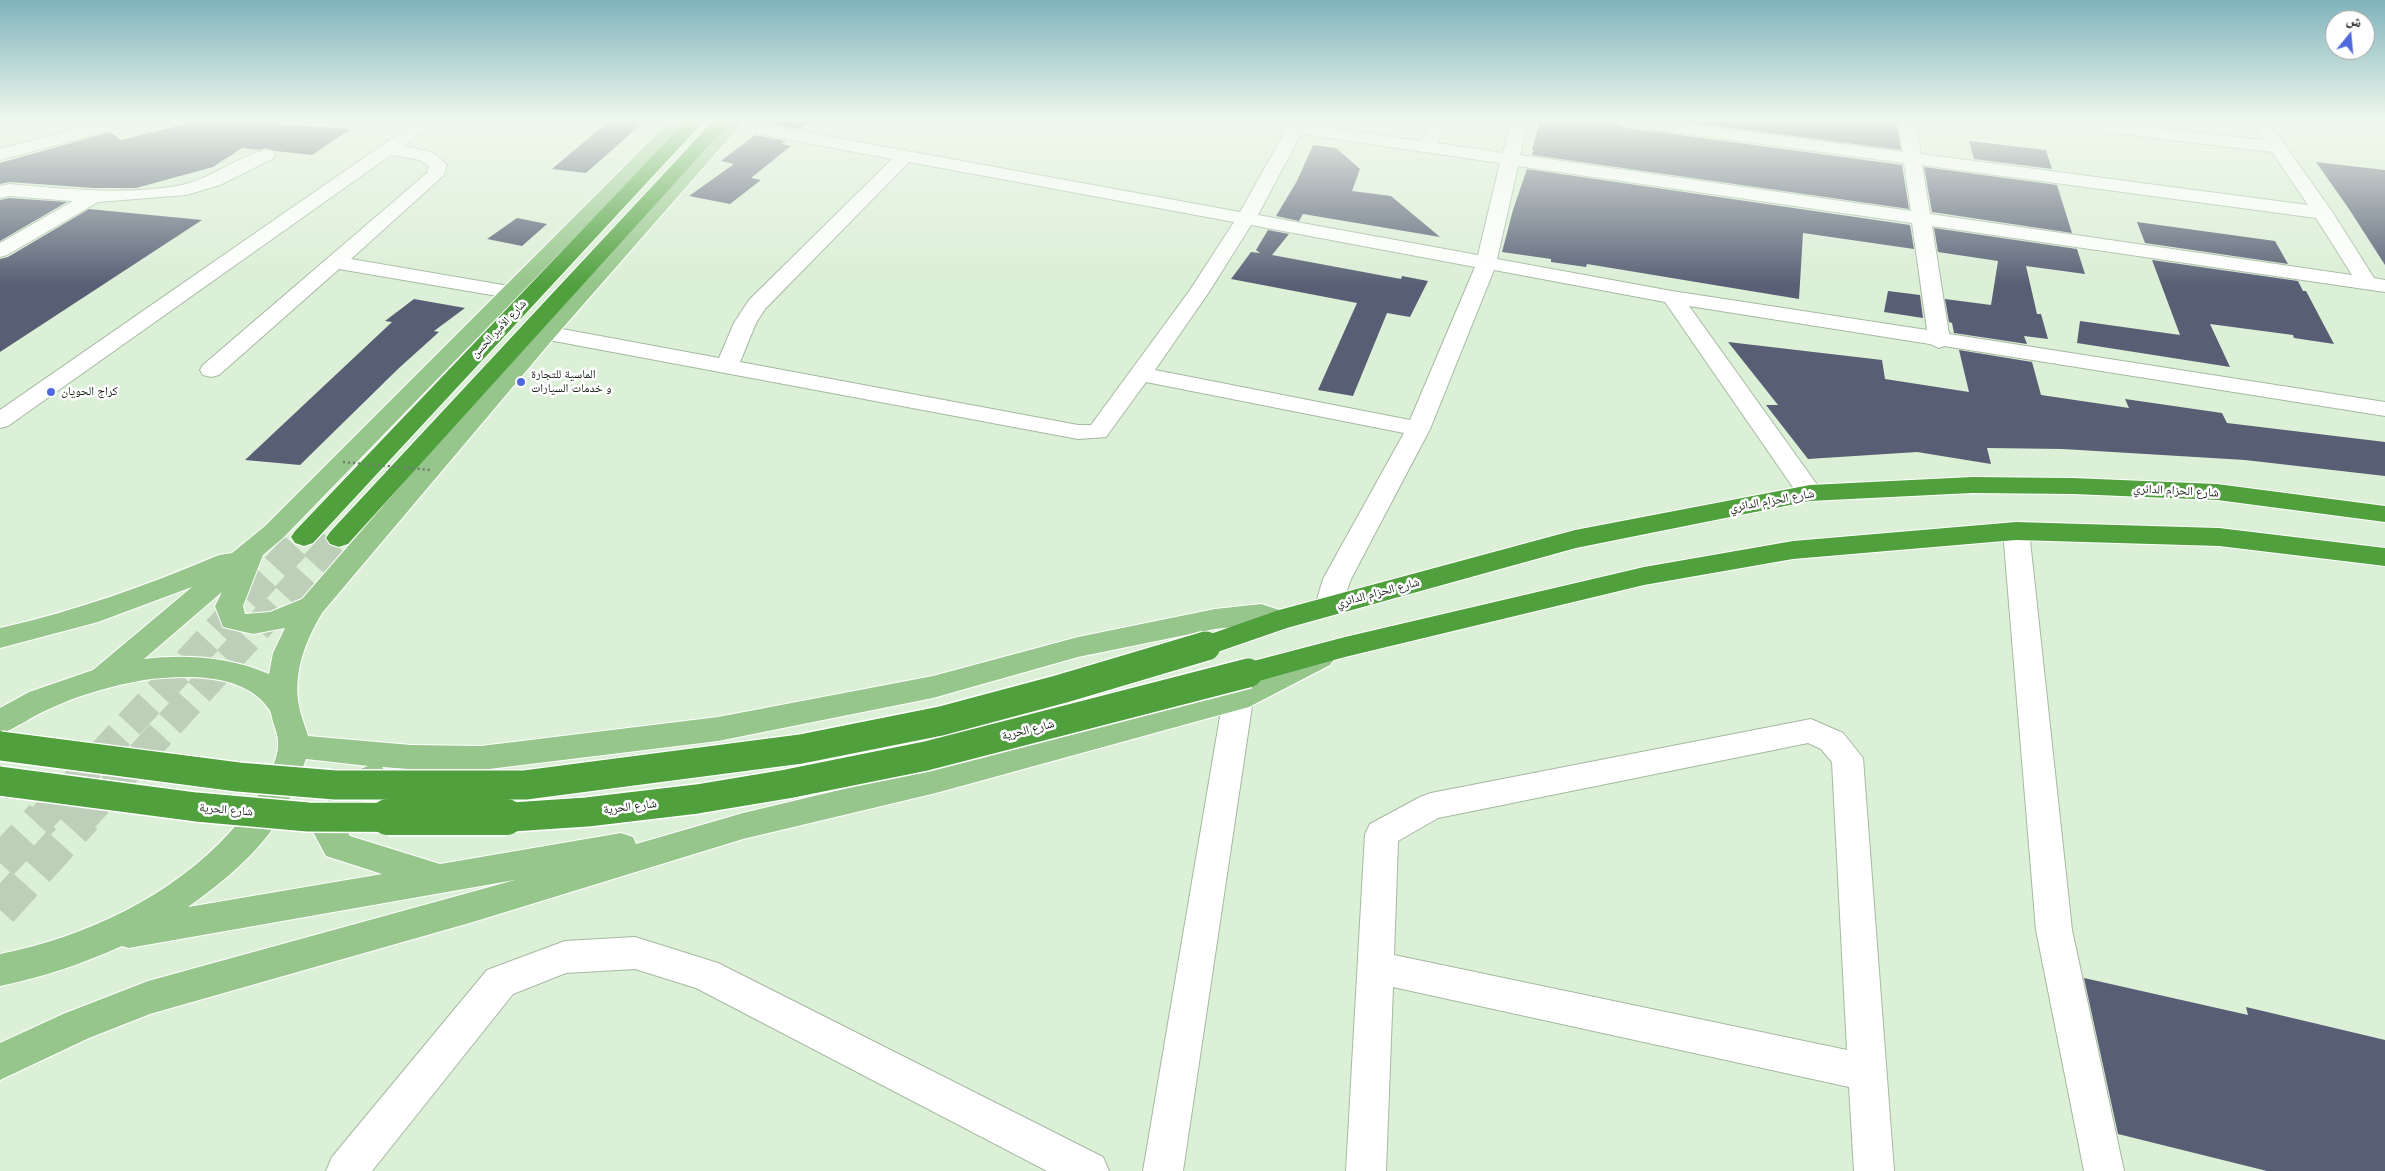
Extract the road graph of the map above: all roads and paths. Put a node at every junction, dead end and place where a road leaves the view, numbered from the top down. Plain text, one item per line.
1 (224, 176) edge
2 (350, 176) edge
3 (434, 176) edge
4 (625, 176) edge
5 (644, 176) edge
6 (680, 176) edge
7 (684, 176) edge
8 (885, 176) edge
9 (1009, 176) edge
10 (1270, 176) edge
11 (1506, 176) edge
12 (1631, 176) edge
13 (1914, 176) edge
14 (2043, 176) edge
15 (2296, 176) edge
16 (0, 192) edge
17 (94, 197) junction
18 (2323, 213) junction
19 (1921, 218) junction
20 (1245, 220) junction
21 (0, 251) edge
22 (335, 262) junction
23 (1486, 264) junction
24 (2376, 285) edge
25 (509, 292) junction
26 (1672, 297) junction
27 (546, 333) junction
28 (1939, 341) junction
29 (727, 366) junction
30 (211, 370) dead end
31 (1140, 374) junction
32 (2385, 409) edge
33 (0, 421) edge
34 (1418, 429) junction
35 (343, 462) junction
36 (430, 470) junction
37 (1810, 493) junction
38 (2385, 514) edge
39 (2016, 531) junction
40 (304, 537) tunnel mouth
41 (339, 538) tunnel mouth
42 (253, 551) junction
43 (2385, 557) edge
44 (312, 606) junction
45 (1329, 606) junction
46 (1279, 620) junction
47 (0, 638) edge
48 (1345, 647) joint
49 (103, 678) junction
50 (1243, 686) junction
51 (0, 697) edge
52 (40, 700) junction
53 (284, 704) junction
54 (0, 722) edge
55 (0, 746) edge
56 (294, 746) junction
57 (416, 760) junction
58 (0, 781) edge
59 (743, 826) junction
60 (442, 878) junction
61 (112, 936) junction
62 (1376, 967) junction
63 (13, 969) edge
64 (0, 992) edge
65 (0, 1062) edge
66 (1868, 1073) junction
67 (346, 1171) edge
68 (1089, 1171) edge
69 (1163, 1171) edge
70 (1366, 1171) edge
71 (1874, 1171) edge
72 (2104, 1171) edge

1 - 17 street
2 - 33 street
3 - 22 street
4 - 25 main road
5 - 40 highway, شارع الأمير الحسن
6 - 41 highway, شارع الأمير الحسن
7 - 27 main road
8 - 29 street
9 - 20 street
10 - 20 street
11 - 23 street
12 - 19 street
13 - 19 street
14 - 18 street
15 - 18 street
16 - 17 street
17 - 21 street
18 - 24 street
19 - 24 street
19 - 28 street
20 - 23 street
20 - 31 street
22 - 25 street
22 - 30 street
23 - 26 street
23 - 34 street
25 - 35 main road
26 - 28 street
26 - 37 street
27 - 29 street
27 - 36 main road
28 - 32 street
29 - 31 street
31 - 34 street
34 - 45 street
35 - 36 path, bridge
35 - 42 main road
36 - 44 main road
37 - 38 highway, شارع الحزام الدائري
37 - 45 highway, شارع الحزام الدائري
39 - 43 highway
39 - 48 highway
39 - 72 street
42 - 44 main road
42 - 47 main road
42 - 49 main road
44 - 53 main road
45 - 46 highway, شارع الحزام الدائري
46 - 55 highway, شارع الحزام الدائري, bridge
46 - 57 main road
48 - 50 main road
49 - 52 main road
49 - 53 main road
50 - 58 highway, شارع الحرية, bridge
50 - 59 main road
50 - 69 street
51 - 52 main road
52 - 54 main road
53 - 56 main road
56 - 57 main road
56 - 61 main road
57 - 60 main road
59 - 60 main road
59 - 65 main road
60 - 61 main road
61 - 63 main road
62 - 66 street
62 - 66 street
62 - 70 street
63 - 64 main road
66 - 71 street
67 - 68 street

